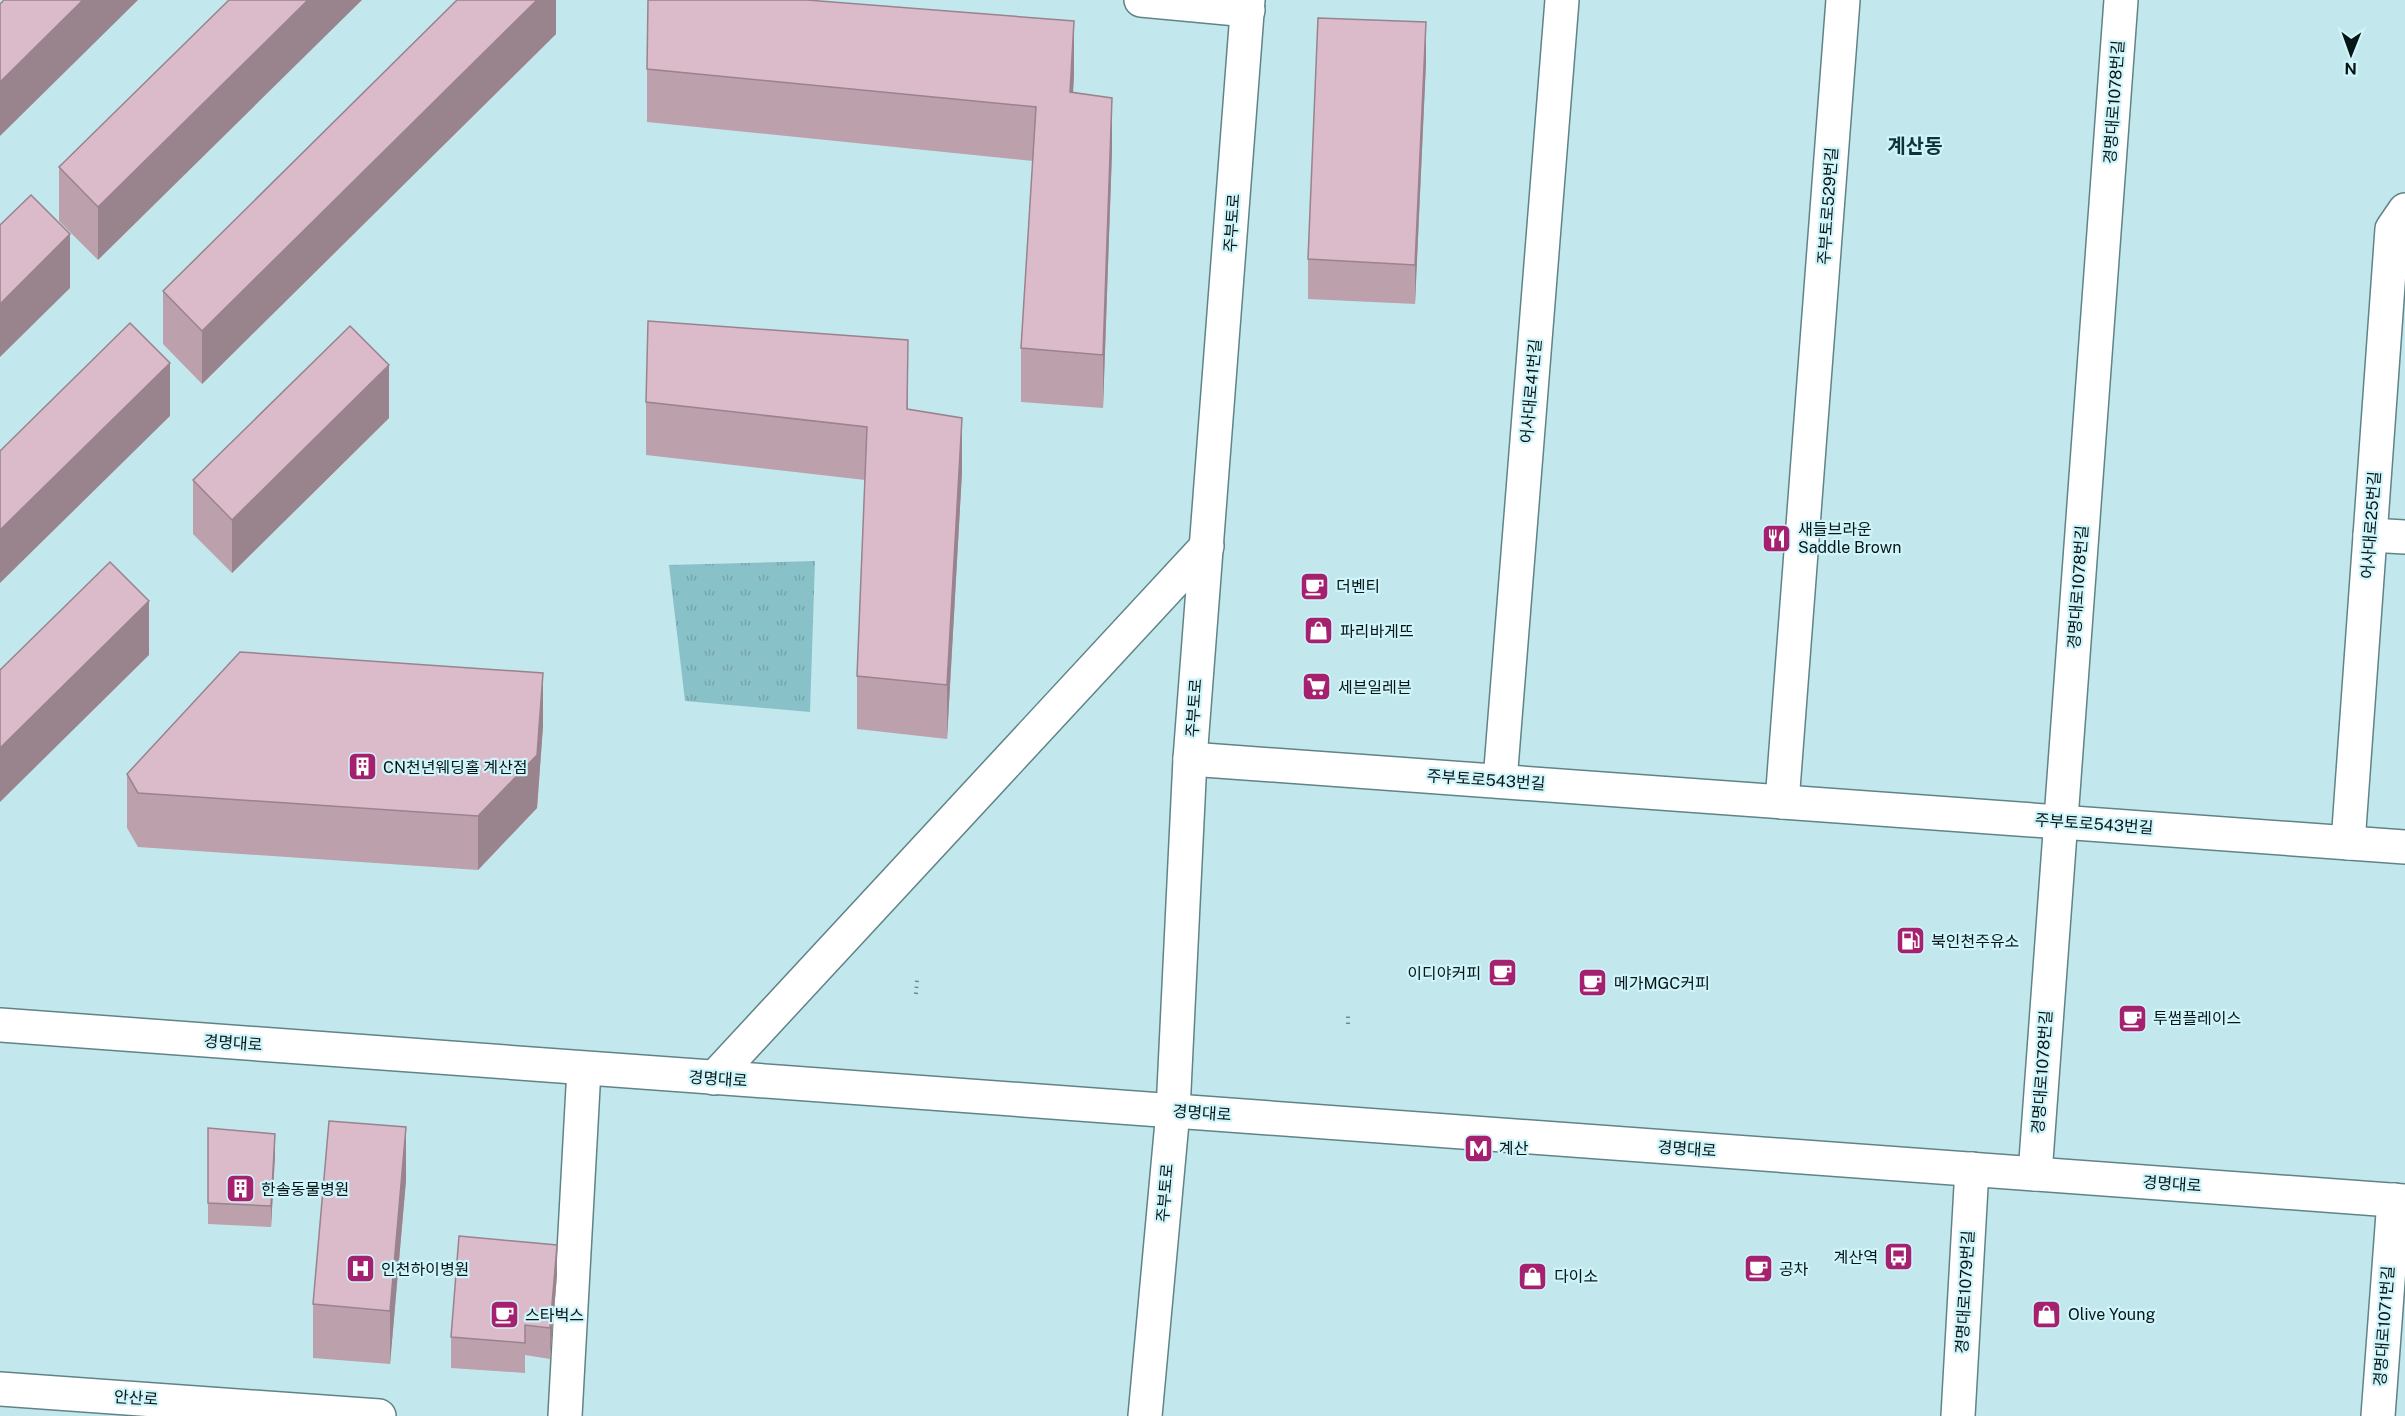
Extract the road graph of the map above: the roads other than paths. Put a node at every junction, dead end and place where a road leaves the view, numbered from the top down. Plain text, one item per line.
1 (1141, 0) edge
2 (1562, 0) edge
3 (1843, 0) edge
4 (2121, 0) edge
5 (1248, 5) edge
6 (2405, 210) edge
7 (2370, 535) junction
8 (2405, 537) edge
9 (1207, 546) junction
10 (1190, 759) junction
11 (1500, 782) junction
12 (1782, 802) junction
13 (2061, 822) junction
14 (2348, 843) junction
15 (2405, 847) edge
16 (0, 1025) edge
17 (584, 1069) junction
18 (714, 1078) junction
19 (1173, 1111) junction
20 (1972, 1169) junction
21 (2035, 1174) junction
22 (2400, 1200) edge
23 (0, 1389) edge
24 (379, 1416) edge
25 (565, 1416) edge
26 (1145, 1416) edge
27 (1958, 1416) edge
28 (2378, 1416) edge

1 - 5 street
2 - 11 street, 어사대로41번길
3 - 12 street, 주부토로529번길
4 - 13 street, 경명대로1078번길
5 - 9 street, 주부토로
6 - 7 street, 어사대로25번길
7 - 8 street
7 - 14 street, 어사대로25번길
9 - 10 street, 주부토로
9 - 18 street
10 - 11 street, 주부토로543번길
10 - 19 street, 주부토로
11 - 12 street, 주부토로543번길
12 - 13 street, 주부토로543번길
13 - 14 street, 주부토로543번길
13 - 21 street, 경명대로1078번길
14 - 15 street, 주부토로543번길
16 - 17 street, 경명대로
17 - 18 street, 경명대로
17 - 25 street
18 - 19 street, 경명대로
19 - 20 street, 경명대로
19 - 26 street, 주부토로
20 - 21 street, 경명대로
20 - 27 street, 경명대로1079번길
21 - 22 street, 경명대로
22 - 28 street, 경명대로1071번길
23 - 24 street, 안산로

